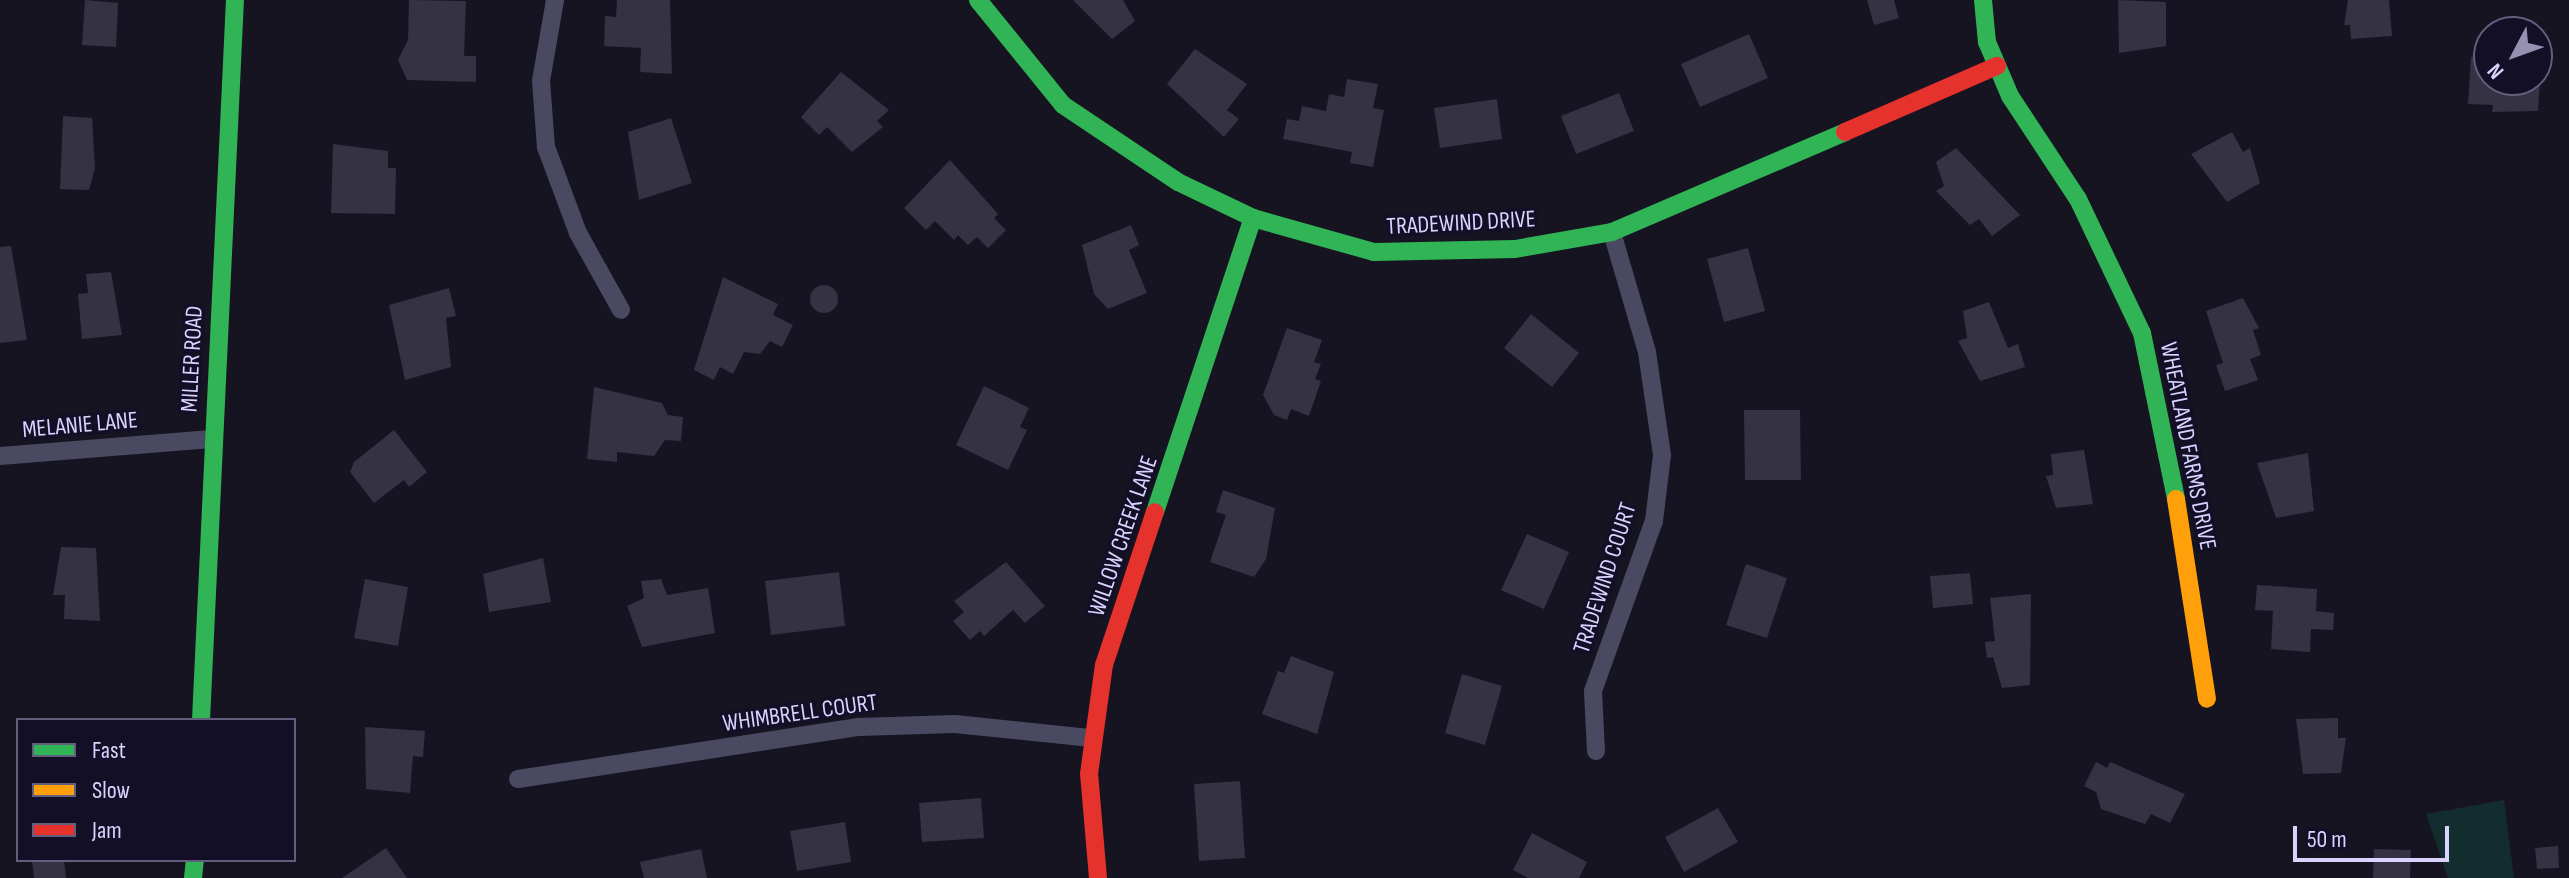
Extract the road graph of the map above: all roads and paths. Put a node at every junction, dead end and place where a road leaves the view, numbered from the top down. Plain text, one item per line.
1 (235, 0) edge
2 (555, 0) edge
3 (978, 0) edge
4 (1983, 0) edge
5 (1997, 66) junction
6 (1253, 218) junction
7 (1612, 232) junction
8 (621, 310) dead end
9 (211, 439) junction
10 (0, 456) edge
11 (2207, 699) dead end
12 (201, 718) edge
13 (1091, 738) junction
14 (1596, 751) dead end
15 (518, 779) dead end
16 (1098, 878) edge

1 - 9 street, MILLER ROAD
2 - 8 street
3 - 6 street, TRADEWIND DRIVE
4 - 5 street, WHEATLAND FARMS DRIVE
5 - 7 street, TRADEWIND DRIVE
5 - 11 street, WHEATLAND FARMS DRIVE
6 - 7 street, TRADEWIND DRIVE
6 - 13 street, WILLOW CREEK LANE
7 - 14 street, TRADEWIND COURT
9 - 10 street, MELANIE LANE
9 - 12 street, MILLER ROAD
13 - 15 street, WHIMBRELL COURT
13 - 16 street, WILLOW CREEK LANE

